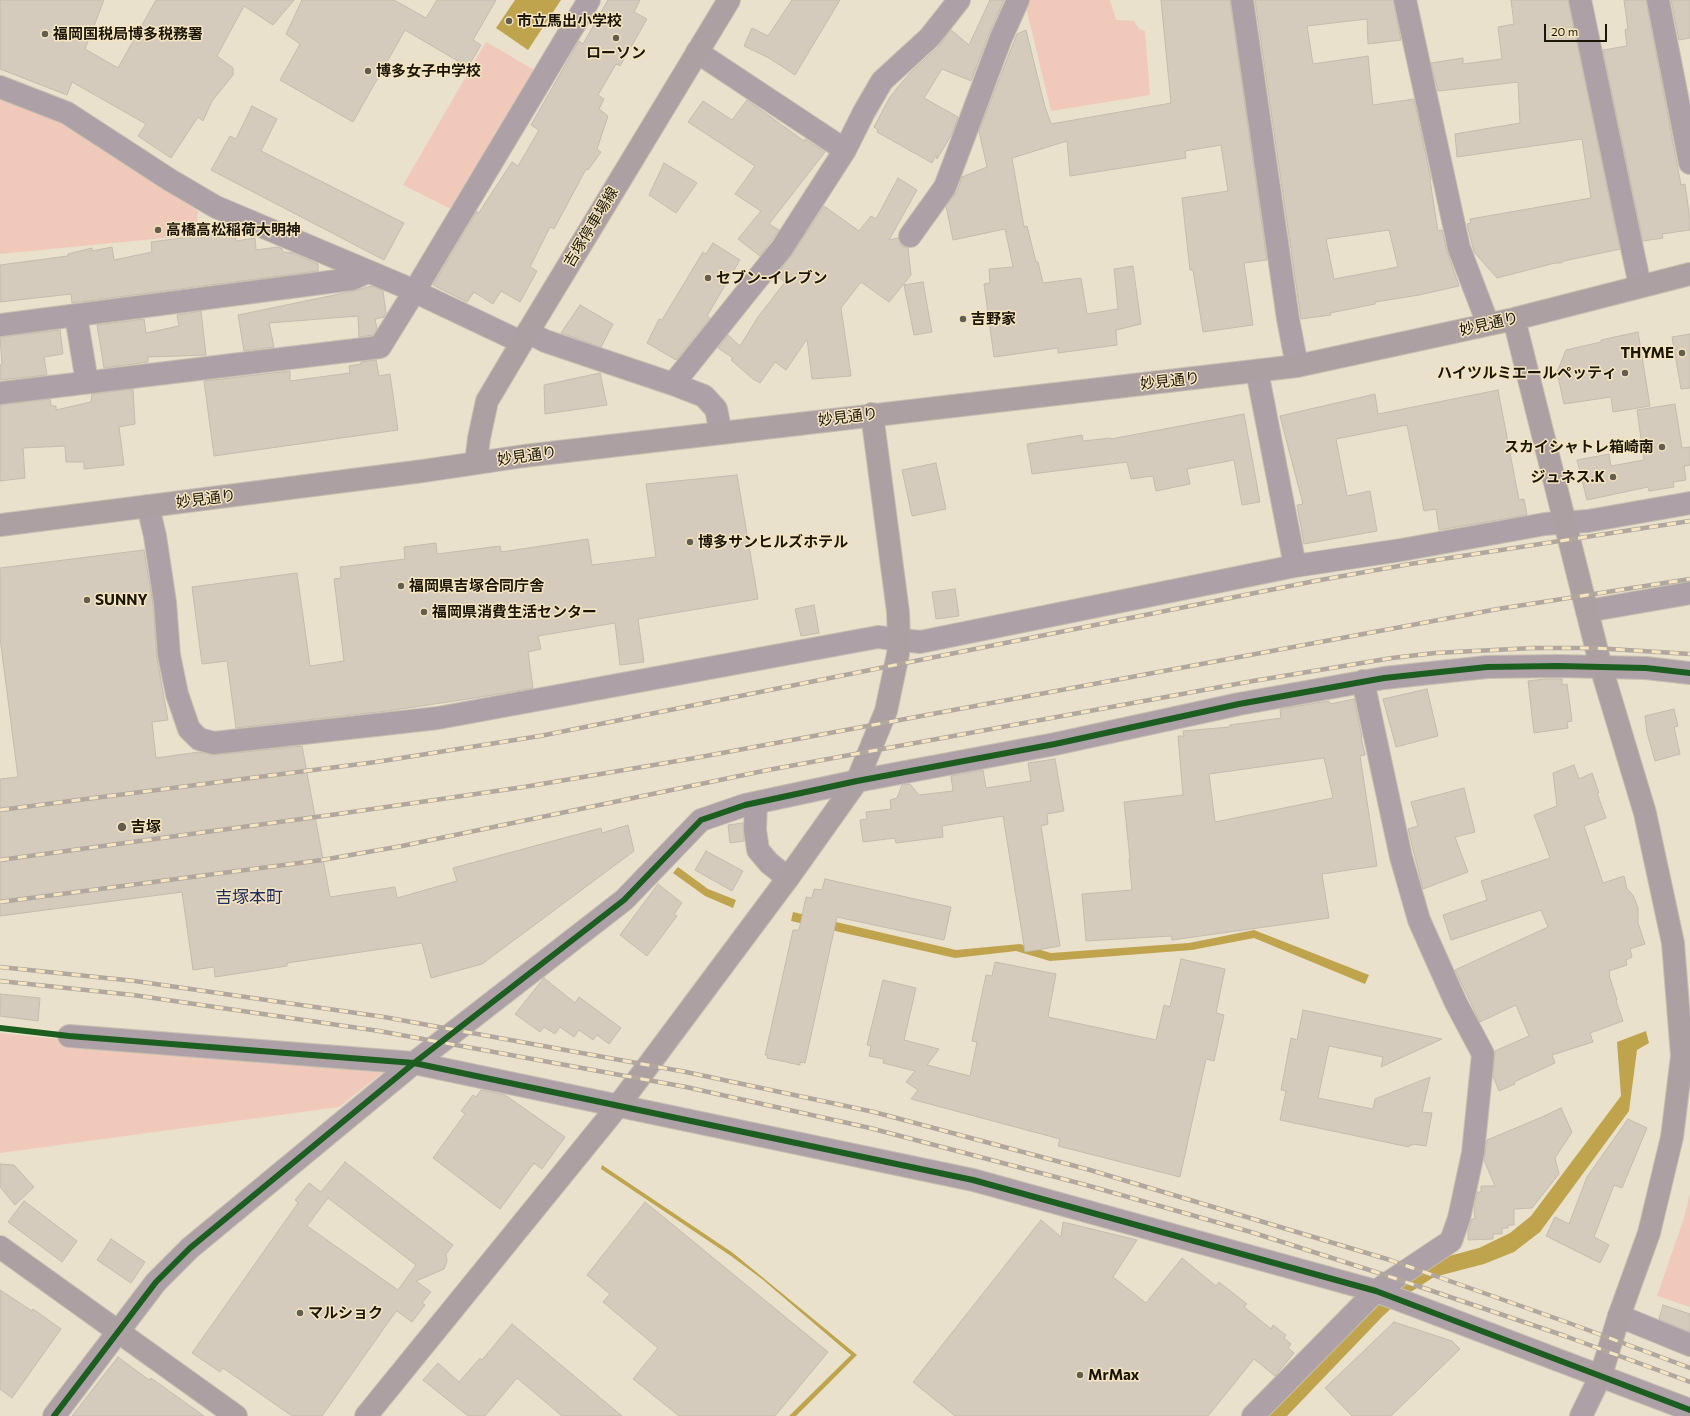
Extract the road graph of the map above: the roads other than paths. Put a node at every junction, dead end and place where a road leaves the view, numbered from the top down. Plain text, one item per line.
1 (589, 0) edge
2 (729, 0) edge
3 (959, 0) edge
4 (1018, 0) edge
5 (1242, 0) edge
6 (1405, 0) edge
7 (1580, 0) edge
8 (1658, 0) edge
9 (697, 52) junction
10 (0, 87) edge
11 (845, 150) junction
12 (1690, 162) edge
13 (910, 236) dead end
14 (368, 272) junction
15 (1690, 274) edge
16 (1640, 286) junction
17 (414, 292) junction
18 (76, 316) junction
19 (1514, 319) junction
20 (1488, 324) junction
21 (0, 325) edge
22 (524, 337) junction
23 (1297, 366) junction
24 (1257, 371) junction
25 (87, 382) junction
26 (673, 384) junction
27 (0, 393) edge
28 (872, 414) junction
29 (721, 433) junction
30 (476, 463) junction
31 (1690, 503) edge
32 (148, 506) junction
33 (1566, 523) junction
34 (0, 525) edge
35 (1295, 566) junction
36 (1690, 593) edge
37 (1587, 611) junction
38 (899, 639) junction
39 (1601, 667) junction
40 (1690, 673) edge
41 (1363, 681) junction
42 (857, 781) junction
43 (756, 803) junction
44 (788, 878) junction
45 (69, 1036) dead end
46 (1686, 1055) edge
47 (414, 1063) junction
48 (618, 1106) junction
49 (0, 1247) edge
50 (1376, 1291) junction
51 (1619, 1316) junction
52 (119, 1331) junction
53 (1690, 1345) edge
54 (1601, 1375) junction
55 (1690, 1410) edge
56 (54, 1416) edge
57 (236, 1416) edge
58 (366, 1416) edge
59 (1254, 1416) edge
60 (1581, 1416) edge

1 - 17 street
2 - 9 street, 吉塚停車場線
3 - 11 street
4 - 13 street
5 - 23 street
6 - 20 street
7 - 16 street
8 - 12 street
9 - 11 street
9 - 22 street, 吉塚停車場線
10 - 14 street
11 - 26 street
14 - 17 street
14 - 18 street
15 - 16 street, 妙見通り
16 - 19 street, 妙見通り
17 - 22 street
17 - 25 street
18 - 21 street
18 - 25 street
19 - 20 street, 妙見通り
19 - 33 street
20 - 23 street, 妙見通り
22 - 26 street
22 - 30 street, 吉塚停車場線
23 - 24 street, 妙見通り
24 - 28 street, 妙見通り
24 - 35 street
25 - 27 street
26 - 29 street
28 - 29 street, 妙見通り
28 - 38 street
29 - 30 street, 妙見通り
30 - 32 street, 妙見通り
31 - 33 street
32 - 34 street, 妙見通り
32 - 38 street
33 - 35 street
33 - 37 street
35 - 38 street
36 - 37 street
37 - 39 street
38 - 42 street
39 - 40 street
39 - 41 street
39 - 46 street
41 - 42 street
41 - 50 street
42 - 43 street
42 - 44 street
43 - 44 street
43 - 47 street
44 - 48 street
45 - 47 street
46 - 51 street
47 - 48 street
47 - 52 street
48 - 50 street
48 - 58 street
49 - 52 street
50 - 54 street
50 - 59 street
51 - 53 street
51 - 54 street
52 - 56 street
52 - 57 street
54 - 55 street
54 - 60 street

